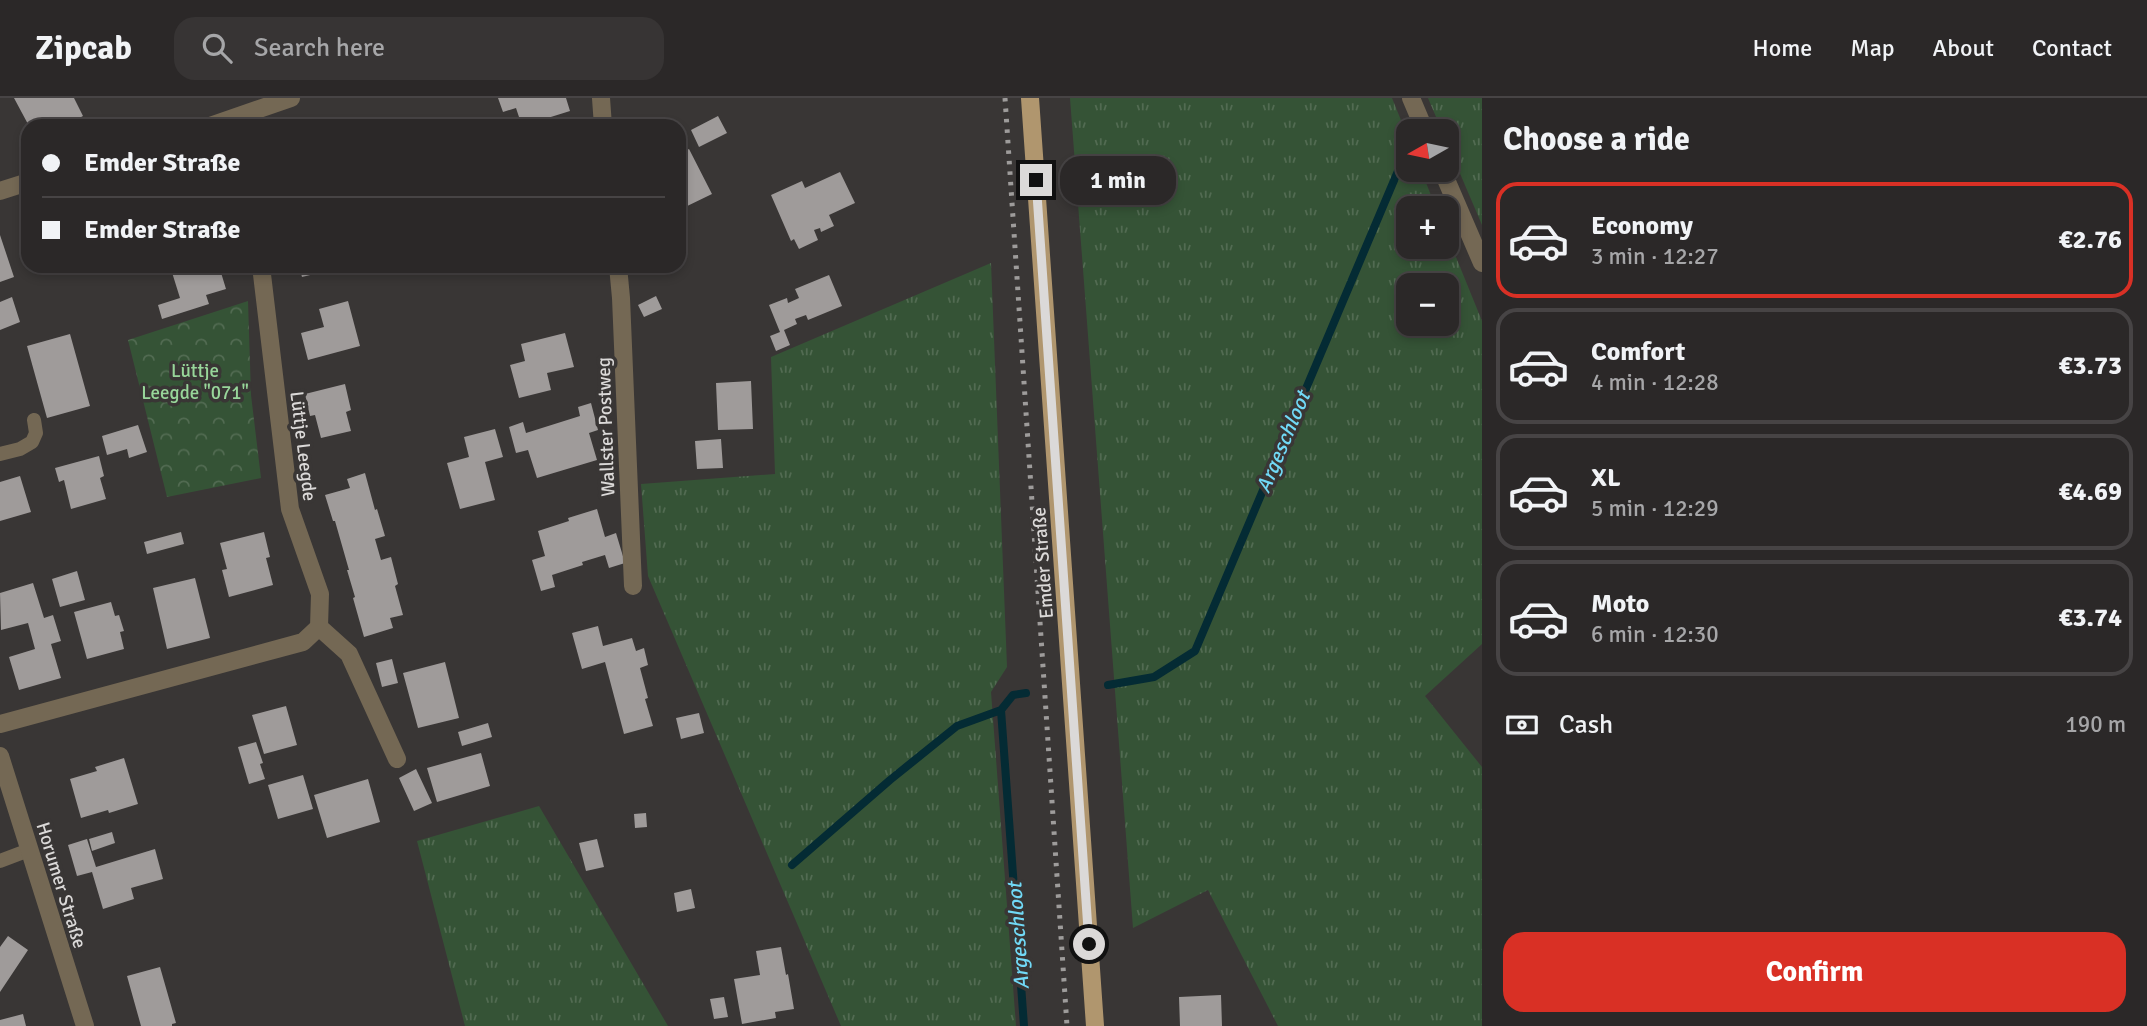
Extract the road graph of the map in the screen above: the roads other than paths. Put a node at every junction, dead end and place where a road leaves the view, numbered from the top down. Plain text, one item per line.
1 (601, 98) edge
2 (1030, 98) edge
3 (1411, 98) edge
4 (284, 99) edge
5 (248, 119) edge
6 (602, 119) edge
7 (1421, 119) edge
8 (1447, 182) edge
9 (21, 184) edge
10 (0, 191) edge
11 (1482, 263) edge
12 (262, 273) edge
13 (619, 273) edge
14 (34, 420) dead end
15 (0, 454) edge
16 (633, 586) dead end
17 (320, 627) junction
18 (0, 723) edge
19 (0, 756) edge
20 (397, 759) dead end
21 (29, 850) junction
22 (0, 861) edge
23 (85, 1026) edge
24 (1095, 1026) edge

1 - 6 street
2 - 24 main road, Emder Straße
3 - 7 street
4 - 5 street
8 - 11 street
9 - 10 street
12 - 17 street, Lüttje Leegde
13 - 16 street, Wallster Postweg
14 - 15 lane
17 - 18 street
17 - 20 street
19 - 21 street, Horumer Straße
21 - 22 lane
21 - 23 street, Horumer Straße

